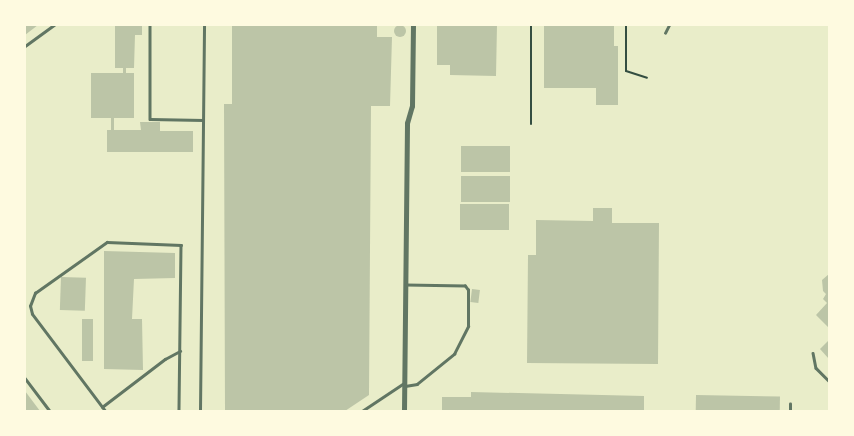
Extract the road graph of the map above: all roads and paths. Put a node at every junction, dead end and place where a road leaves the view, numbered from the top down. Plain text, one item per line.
1 (54, 25) edge
2 (150, 25) edge
3 (204, 25) edge
4 (413, 25) edge
5 (531, 25) edge
6 (626, 25) edge
7 (669, 25) edge
8 (666, 33) dead end
9 (25, 46) edge
10 (647, 78) dead end
11 (203, 120) junction
12 (532, 124) dead end
13 (406, 284) junction
14 (180, 351) junction
15 (814, 353) dead end
16 (25, 378) edge
17 (829, 381) edge
18 (405, 384) junction
19 (790, 404) dead end
20 (102, 407) junction
21 (50, 411) edge
22 (105, 411) edge
23 (179, 411) edge
24 (200, 411) edge
25 (362, 411) edge
26 (404, 411) edge
27 (790, 411) edge

1 - 9 lane
2 - 11 lane
3 - 11 lane
4 - 13 street
5 - 12 path
6 - 10 path
7 - 8 lane
11 - 24 lane
13 - 18 street
13 - 18 lane
14 - 20 lane
14 - 20 lane
14 - 23 lane
15 - 17 lane
16 - 21 lane
18 - 25 lane
18 - 26 street
19 - 27 lane
20 - 22 lane

